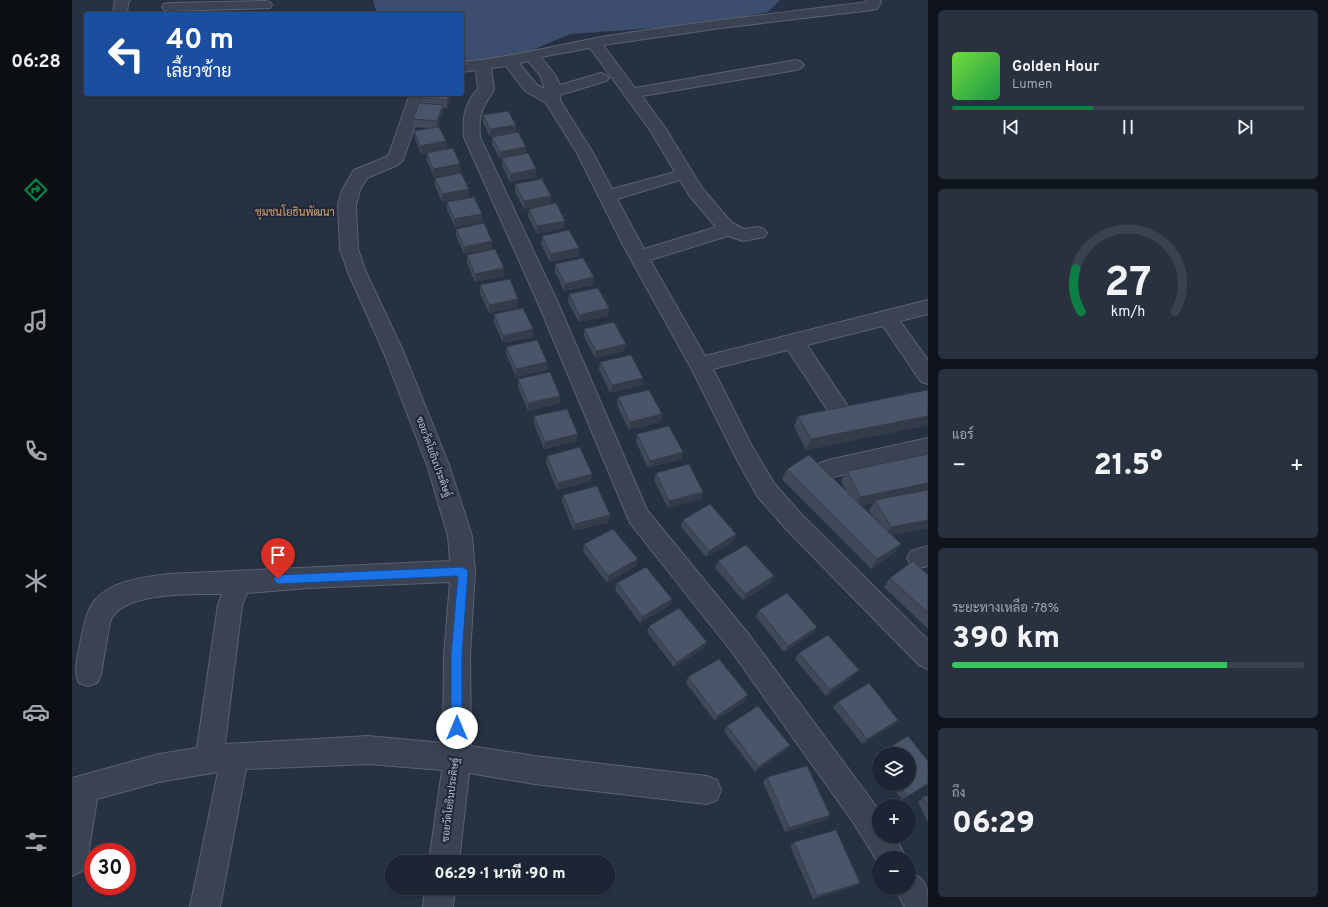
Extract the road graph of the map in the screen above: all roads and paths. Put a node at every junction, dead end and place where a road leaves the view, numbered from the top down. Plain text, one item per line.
1 (123, 0) edge
2 (873, 0) edge
3 (265, 6) edge
4 (169, 7) edge
5 (120, 12) edge
6 (594, 43) junction
7 (530, 55) junction
8 (509, 60) junction
9 (484, 65) junction
10 (796, 65) dead end
11 (601, 78) dead end
12 (469, 79) edge
13 (631, 93) junction
14 (417, 96) edge
15 (552, 96) junction
16 (673, 177) dead end
17 (607, 196) junction
18 (721, 232) dead end
19 (758, 233) dead end
20 (640, 257) junction
21 (928, 307) edge
22 (887, 317) junction
23 (793, 341) junction
24 (700, 365) junction
25 (928, 376) edge
26 (838, 408) edge
27 (928, 447) edge
28 (828, 469) dead end
29 (463, 571) junction
30 (238, 583) junction
31 (928, 657) edge
32 (88, 674) dead end
33 (457, 758) junction
34 (222, 759) junction
35 (707, 790) dead end
36 (79, 791) edge
37 (888, 851) edge
38 (445, 855) edge
39 (72, 861) edge
40 (439, 895) edge
41 (915, 895) edge
42 (205, 907) edge
43 (438, 907) edge
44 (922, 907) edge

1 - 5 street
2 - 6 street
3 - 4 street
6 - 7 street
6 - 13 street
7 - 8 street
7 - 15 street
8 - 9 street
8 - 15 street
9 - 12 street
9 - 12 street
10 - 13 street
11 - 15 street
12 - 37 street
13 - 19 street
14 - 29 street, ซอยวัดโยธินประดิษฐ์
15 - 17 street
16 - 17 street
17 - 20 street
18 - 20 street
20 - 24 street
21 - 22 street
22 - 23 street
22 - 25 street
23 - 24 street
23 - 26 street
24 - 31 street
27 - 28 street
29 - 30 street
29 - 33 street, ซอยวัดโยธินประดิษฐ์
30 - 32 street
30 - 34 street
33 - 34 street
33 - 35 street
33 - 38 street, ซอยวัดโยธินประดิษฐ์
34 - 36 street
34 - 42 street
36 - 39 street
40 - 43 street
41 - 44 street

